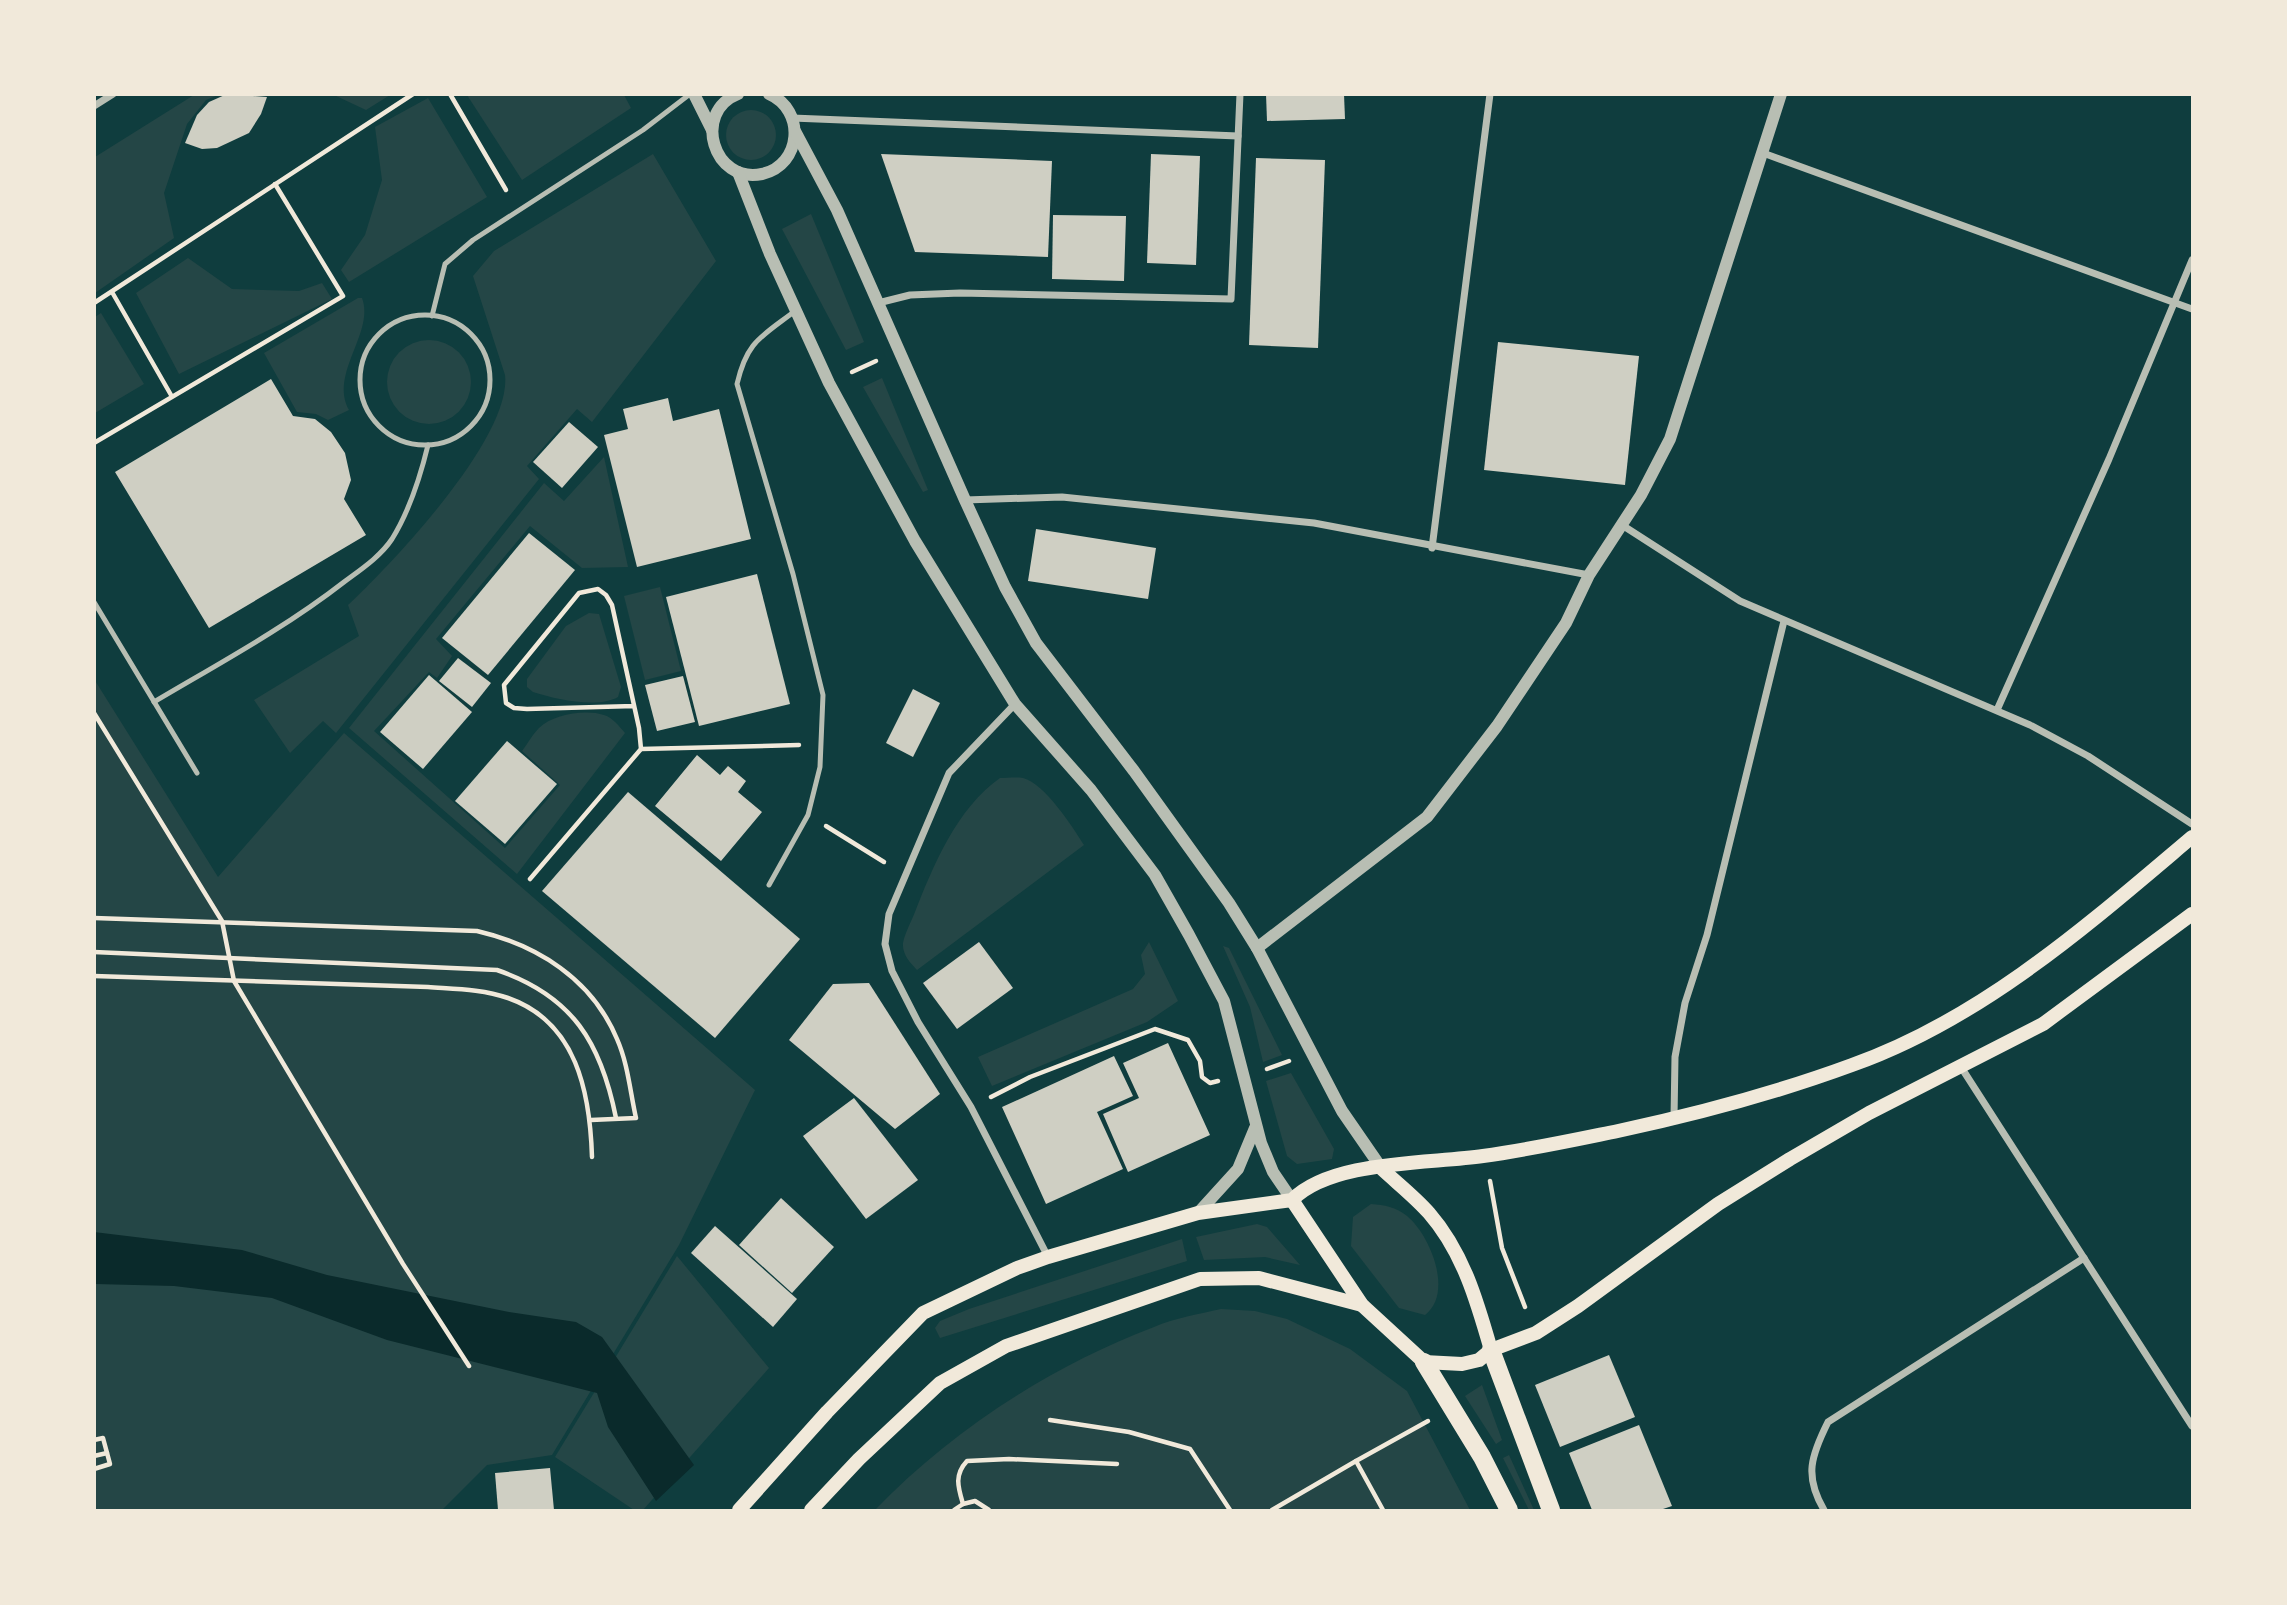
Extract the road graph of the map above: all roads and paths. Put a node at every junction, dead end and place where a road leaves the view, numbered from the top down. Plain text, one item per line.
1 (113, 94) edge
2 (414, 94) edge
3 (450, 94) edge
4 (692, 94) edge
5 (738, 94) edge
6 (769, 94) edge
7 (1240, 94) edge
8 (1490, 94) edge
9 (1782, 94) edge
10 (783, 98) edge
11 (94, 106) edge
12 (794, 124) junction
13 (712, 130) junction
14 (1238, 136) junction
15 (1763, 153) junction
16 (737, 172) junction
17 (275, 184) junction
18 (518, 210) junction
19 (2193, 260) edge
20 (112, 292) junction
21 (2175, 302) junction
22 (94, 303) edge
23 (878, 303) junction
24 (797, 309) junction
25 (2193, 309) edge
26 (432, 316) junction
27 (899, 349) junction
28 (829, 383) junction
29 (171, 395) junction
30 (94, 443) edge
31 (428, 445) junction
32 (965, 500) junction
33 (1622, 525) junction
34 (1432, 548) junction
35 (1589, 575) junction
36 (94, 602) edge
37 (1784, 621) junction
38 (154, 702) junction
39 (1015, 704) junction
40 (634, 706) junction
41 (1997, 710) junction
42 (94, 713) edge
43 (821, 745) junction
44 (641, 749) junction
45 (197, 773) dead end
46 (808, 815) junction
47 (2193, 824) edge
48 (2193, 837) edge
49 (906, 876) junction
50 (530, 879) dead end
51 (769, 885) dead end
52 (2193, 914) edge
53 (94, 918) edge
54 (222, 921) junction
55 (1257, 948) junction
56 (94, 952) edge
57 (229, 956) junction
58 (94, 976) edge
59 (234, 981) junction
60 (1312, 1052) junction
61 (1961, 1067) junction
62 (1246, 1077) junction
63 (971, 1107) junction
64 (616, 1118) junction
65 (1674, 1118) junction
66 (591, 1120) junction
67 (1255, 1128) junction
68 (1486, 1156) junction
69 (592, 1157) dead end
70 (1382, 1168) junction
71 (1292, 1200) junction
72 (1198, 1213) junction
73 (1048, 1257) junction
74 (2084, 1258) junction
75 (1362, 1305) junction
76 (1536, 1333) junction
77 (1491, 1350) junction
78 (1424, 1362) junction
79 (469, 1366) dead end
80 (1050, 1420) dead end
81 (2193, 1426) edge
82 (1434, 1431) dead end
83 (94, 1440) edge
84 (107, 1453) junction
85 (94, 1456) edge
86 (1356, 1461) junction
87 (1117, 1464) dead end
88 (94, 1469) edge
89 (963, 1504) junction
90 (739, 1510) edge
91 (811, 1510) edge
92 (954, 1510) edge
93 (989, 1510) edge
94 (1229, 1510) edge
95 (1272, 1510) edge
96 (1383, 1510) edge
97 (1509, 1510) edge
98 (1550, 1510) edge
99 (1824, 1510) edge

1 - 11 street
2 - 17 path
3 - 18 path
4 - 13 street
4 - 18 lane
5 - 13 street
6 - 10 street
7 - 14 street
8 - 34 street
9 - 15 street
10 - 12 street
12 - 14 street
12 - 16 street
12 - 23 street
13 - 16 street
14 - 23 street
15 - 21 street
15 - 33 street
16 - 24 street
17 - 20 path
17 - 29 path
18 - 26 lane
19 - 21 street
20 - 22 path
20 - 29 path
21 - 25 street
21 - 41 street
23 - 27 street
24 - 28 street
24 - 43 lane
26 - 31 lane
26 - 31 lane
27 - 28 path
27 - 32 street
28 - 39 street
29 - 30 path
31 - 38 lane
32 - 34 street
32 - 55 street
33 - 35 street
33 - 37 street
34 - 35 street
35 - 55 street
36 - 38 lane
37 - 41 street
37 - 65 street
38 - 45 lane
39 - 49 street
39 - 62 street
40 - 40 path
40 - 44 path
41 - 47 street
42 - 54 path
43 - 44 path
43 - 46 lane
44 - 50 path
46 - 49 path
46 - 51 lane
48 - 65 main road
49 - 63 street
52 - 61 main road
53 - 54 path
54 - 57 path
54 - 64 path
55 - 60 street
56 - 57 path
57 - 59 path
57 - 64 path
58 - 59 path
59 - 66 path
59 - 79 path
60 - 62 path
60 - 70 street
61 - 74 street
61 - 76 main road
62 - 63 path
62 - 67 street
63 - 73 street
64 - 66 path
65 - 68 main road
66 - 69 path
67 - 71 street
67 - 72 street
68 - 70 main road
68 - 76 path
70 - 71 main road
70 - 77 main road
71 - 72 main road
71 - 75 main road
72 - 73 main road
73 - 90 main road
74 - 81 street
74 - 99 street
75 - 78 main road
75 - 91 main road
76 - 77 main road
77 - 78 main road
77 - 98 main road
78 - 97 main road
80 - 94 path
82 - 86 path
83 - 84 path
84 - 85 path
84 - 88 path
86 - 95 path
86 - 96 path
87 - 89 path
89 - 92 path
89 - 93 path

